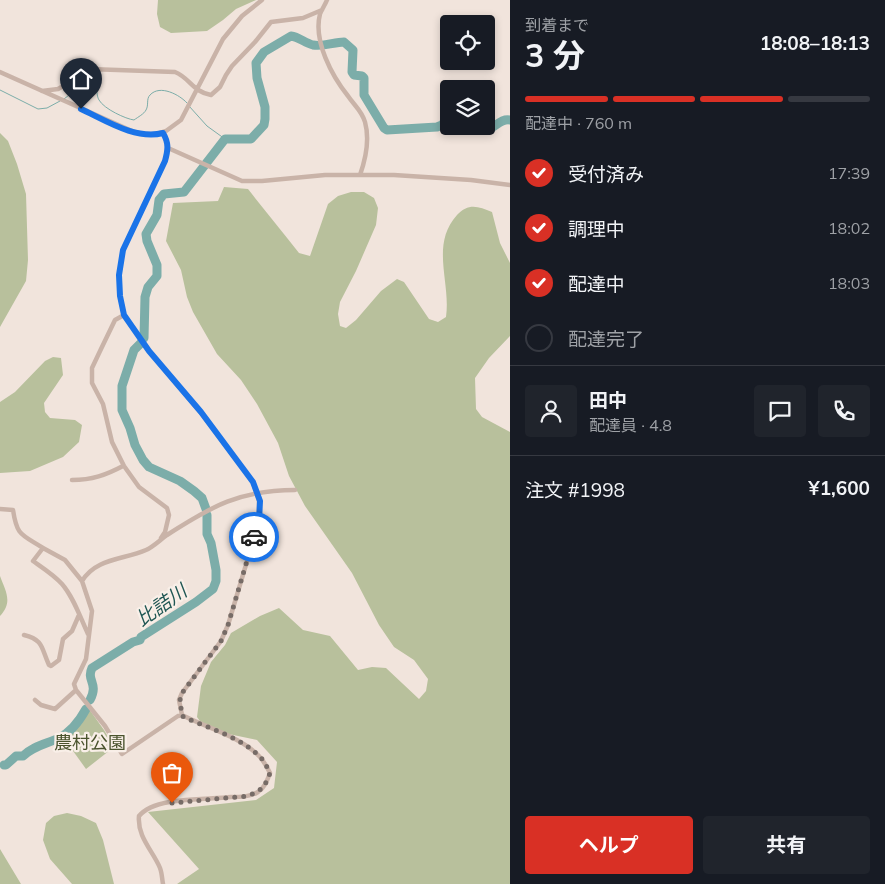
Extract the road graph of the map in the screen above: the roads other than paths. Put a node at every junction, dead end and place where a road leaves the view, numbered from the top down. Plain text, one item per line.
1 (262, 0) edge
2 (327, 0) edge
3 (322, 10) junction
4 (0, 72) edge
5 (196, 90) junction
6 (42, 91) junction
7 (163, 133) junction
8 (168, 148) junction
9 (360, 175) junction
10 (510, 185) edge
11 (124, 315) junction
12 (123, 466) junction
13 (72, 480) dead end
14 (295, 490) dead end
15 (257, 494) junction
16 (0, 509) edge
17 (158, 541) junction
18 (43, 548) junction
19 (82, 581) junction
20 (79, 615) junction
21 (24, 635) dead end
22 (88, 635) junction
23 (76, 690) junction
24 (35, 700) dead end
25 (182, 716) junction
26 (163, 884) edge

1 - 5 street
2 - 3 street
3 - 5 street
3 - 9 street
4 - 6 street
5 - 6 street
5 - 7 street
6 - 7 street
7 - 8 street
8 - 9 street
8 - 11 street
9 - 10 street
11 - 12 street
11 - 15 street
12 - 13 street
12 - 17 street
14 - 15 street
15 - 17 street
15 - 25 street
16 - 18 street
17 - 19 street
18 - 19 street
18 - 20 street
19 - 22 street
20 - 21 street
20 - 22 street
22 - 23 street
23 - 24 street
23 - 25 street
25 - 26 street

